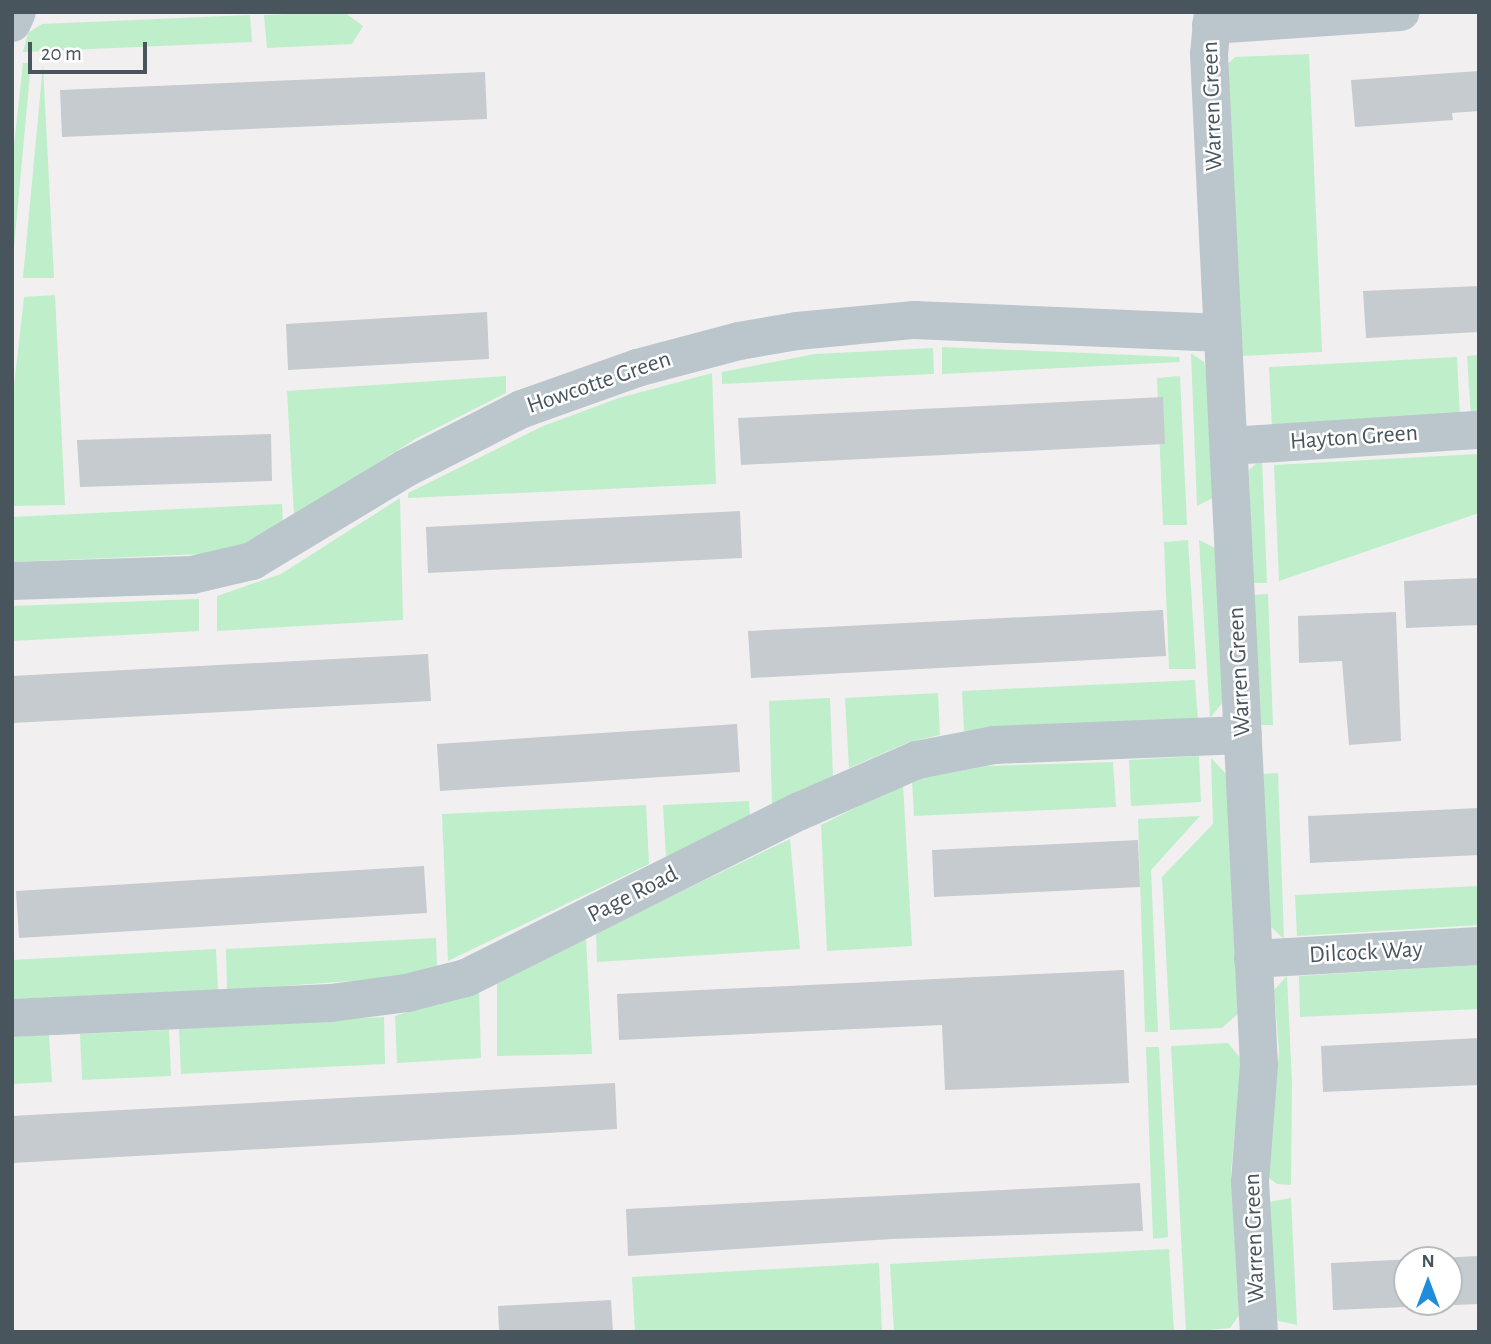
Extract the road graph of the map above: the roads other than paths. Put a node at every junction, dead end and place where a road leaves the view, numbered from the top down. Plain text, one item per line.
1 (17, 12) edge
2 (1401, 12) edge
3 (1212, 19) edge
4 (12, 23) edge
5 (1223, 333) junction
6 (1479, 430) edge
7 (1229, 446) junction
8 (12, 581) edge
9 (1243, 735) junction
10 (1479, 946) edge
11 (1253, 959) junction
12 (12, 1018) edge
13 (1259, 1332) edge

1 - 4 street
2 - 3 street
3 - 5 street, Warren Green
5 - 7 street, Warren Green
5 - 8 street, Howcotte Green
6 - 7 street, Hayton Green
7 - 9 street, Warren Green
9 - 11 street, Warren Green
9 - 12 street, Page Road
10 - 11 street, Dilcock Way
11 - 13 street, Warren Green

